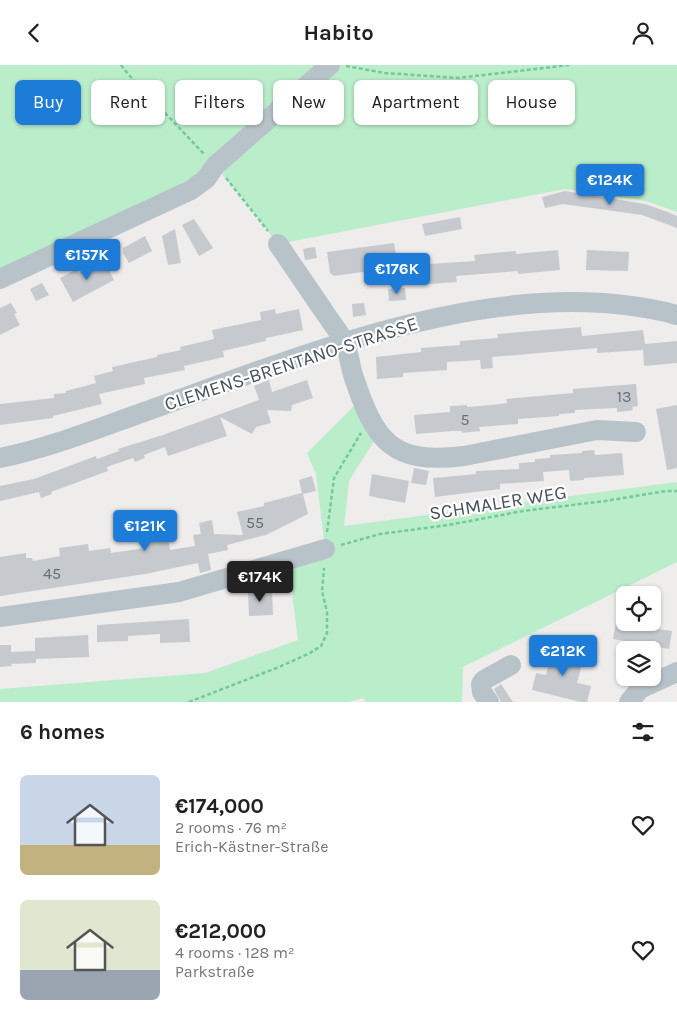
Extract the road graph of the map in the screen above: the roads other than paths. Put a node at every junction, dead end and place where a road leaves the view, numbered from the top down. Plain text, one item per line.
1 (330, 65) edge
2 (278, 244) road end
3 (0, 279) edge
4 (677, 315) edge
5 (345, 343) junction
6 (636, 432) dead end
7 (0, 458) edge
8 (325, 549) road end
9 (0, 617) edge
10 (511, 665) dead end
11 (677, 672) edge
12 (489, 702) edge
13 (629, 702) edge

1 - 3 street
2 - 5 street
4 - 5 street, CLEMENS-BRENTANO-STRASSE
5 - 6 street
5 - 7 street, CLEMENS-BRENTANO-STRASSE
8 - 9 street
10 - 12 street
11 - 13 street

